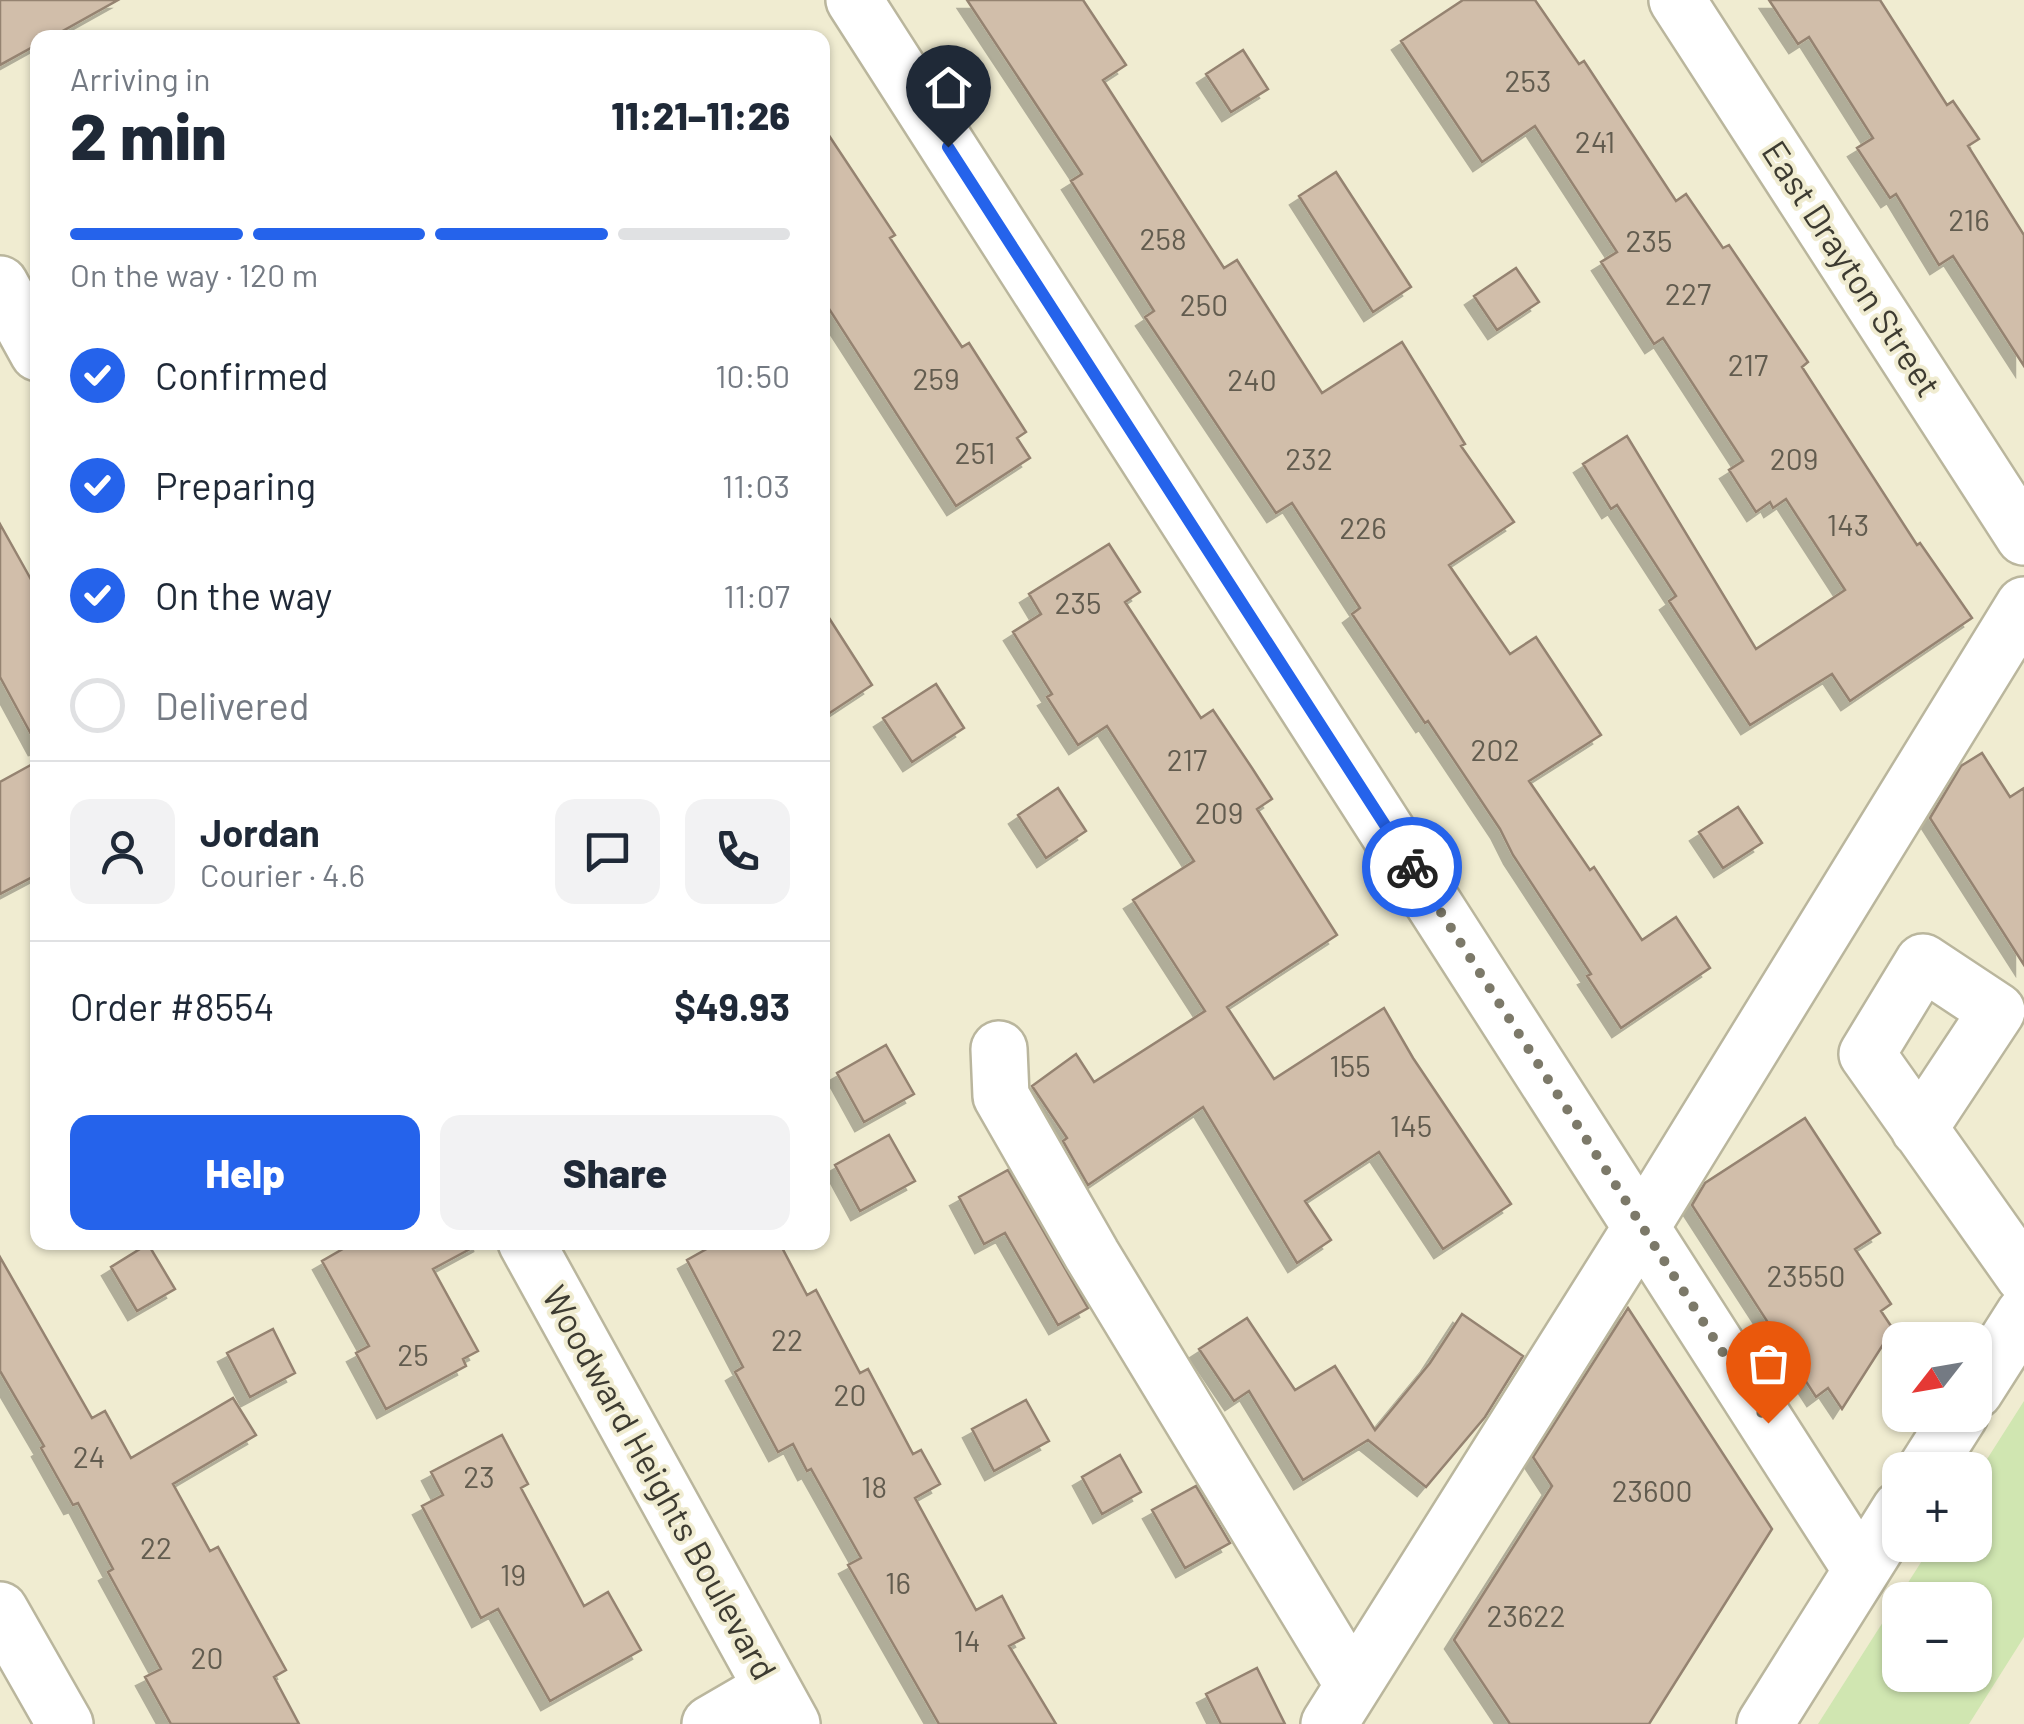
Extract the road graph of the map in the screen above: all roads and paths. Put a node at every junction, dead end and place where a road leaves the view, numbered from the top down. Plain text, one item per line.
1 (854, 0) edge
2 (1677, 0) edge
3 (0, 284) edge
4 (30, 338) edge
5 (2024, 537) edge
6 (2024, 605) edge
7 (1000, 1050) dead end
8 (1920, 1129) dead end
9 (1642, 1226) junction
10 (530, 1250) edge
11 (2024, 1276) edge
12 (2024, 1314) edge
13 (1992, 1364) edge
14 (1882, 1537) edge
15 (1861, 1570) junction
16 (0, 1610) edge
17 (1341, 1704) edge
18 (782, 1706) edge
19 (65, 1724) edge
20 (710, 1724) edge
21 (1765, 1724) edge

1 - 9 street
2 - 5 street, East Drayton Street
3 - 4 street
6 - 9 street
7 - 17 street
8 - 11 street
9 - 15 street
9 - 17 street
10 - 18 street, Woodward Heights Boulevard
12 - 13 street
14 - 15 street
15 - 21 street
16 - 19 street
18 - 20 street

